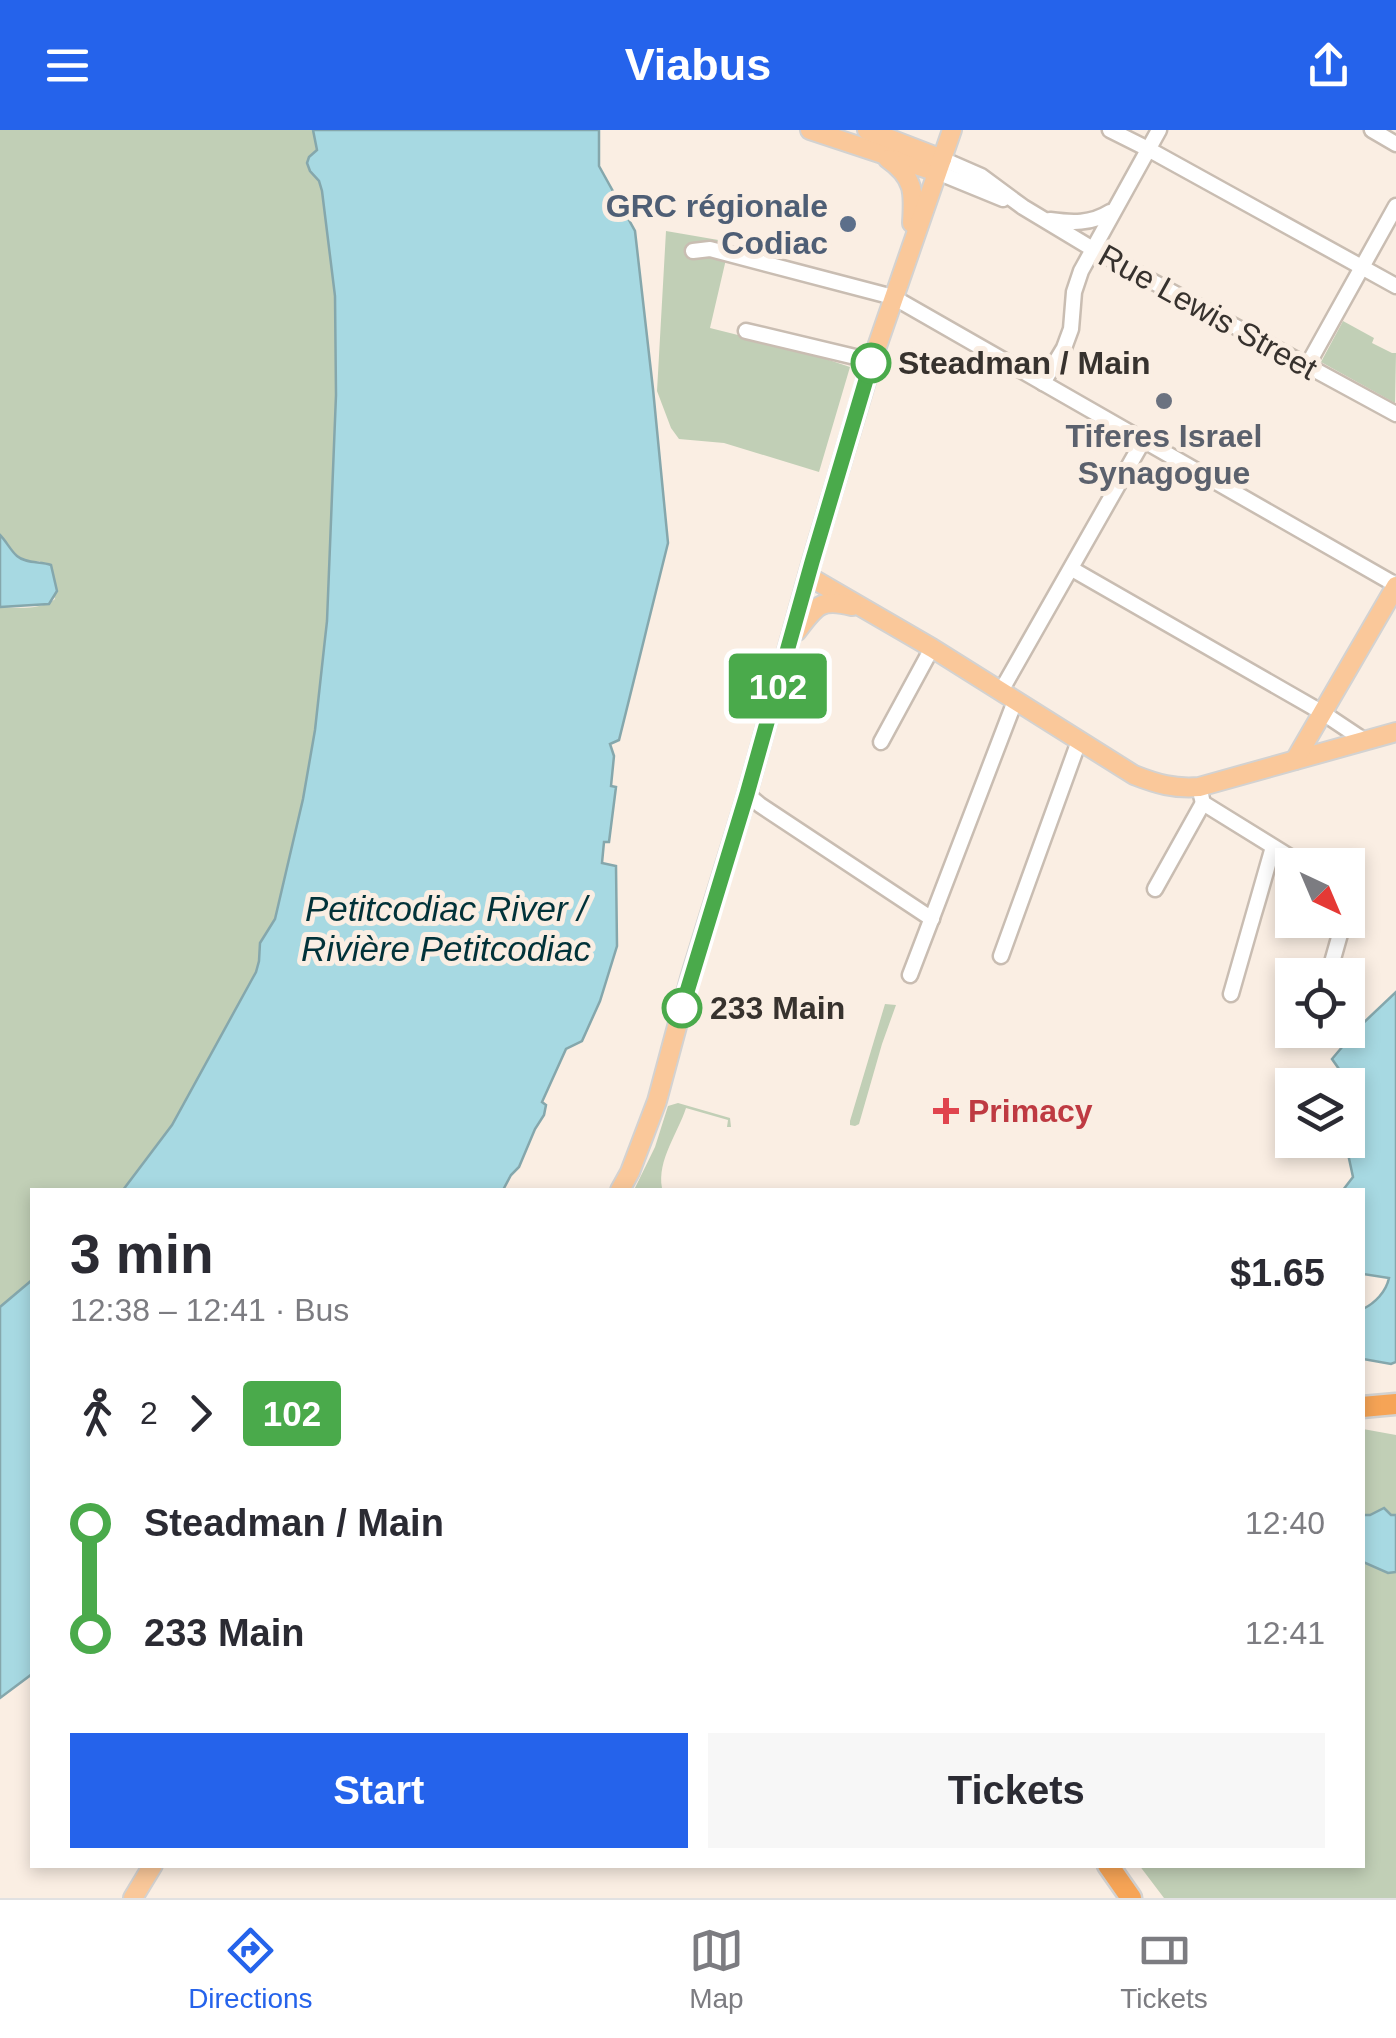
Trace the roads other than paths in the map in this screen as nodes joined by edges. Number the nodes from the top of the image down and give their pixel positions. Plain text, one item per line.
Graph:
1 (810, 130) edge
2 (867, 130) edge
3 (952, 130) edge
4 (1110, 130) edge
5 (1158, 130) edge
6 (1372, 130) edge
7 (1396, 144) edge
8 (1148, 149) junction
9 (876, 150) junction
10 (939, 165) junction
11 (1396, 206) edge
12 (1114, 210) junction
13 (1044, 220) junction
14 (1092, 248) junction
15 (910, 250) junction
16 (693, 251) dead end
17 (1363, 267) junction
18 (1396, 286) edge
19 (893, 297) junction
20 (746, 330) dead end
21 (872, 361) junction
22 (1307, 366) junction
23 (1043, 384) junction
24 (1396, 414) edge
25 (1143, 441) junction
26 (1072, 569) junction
27 (808, 576) junction
28 (1396, 585) edge
29 (868, 609) junction
30 (792, 637) junction
31 (932, 648) junction
32 (1008, 696) junction
33 (1322, 712) junction
34 (1396, 732) edge
35 (1366, 740) junction
36 (1079, 741) junction
37 (880, 742) dead end
38 (1295, 760) junction
39 (747, 794) junction
40 (1201, 795) junction
41 (1273, 848) joint
42 (1155, 890) dead end
43 (932, 918) junction
44 (1001, 956) dead end
45 (910, 975) dead end
46 (1231, 994) dead end
47 (621, 1188) edge
48 (1394, 1405) edge
49 (1365, 1406) edge
50 (151, 1868) edge
51 (1110, 1868) edge
52 (132, 1898) edge
53 (1130, 1898) edge

1 - 9 main road
2 - 10 main road
3 - 10 main road
4 - 8 street
5 - 8 street
6 - 7 street
8 - 12 street
8 - 17 street
9 - 10 main road
9 - 15 main road
10 - 13 street, Rue Lewis Street
10 - 15 main road
11 - 17 street
12 - 13 street
12 - 14 street
13 - 14 street, Rue Lewis Street
14 - 22 street, Rue Lewis Street
14 - 23 street
15 - 19 main road
16 - 19 street
17 - 18 street
17 - 22 street
19 - 21 main road
19 - 23 street
20 - 21 street
21 - 27 main road
22 - 24 street, Rue Lewis Street
23 - 25 street
25 - 26 street
25 - 28 street
26 - 32 street
26 - 33 street
27 - 29 main road
27 - 30 main road
28 - 33 main road
29 - 30 main road
29 - 31 main road
30 - 39 main road
31 - 32 main road
31 - 37 street
32 - 36 main road
32 - 43 street
33 - 35 street
33 - 38 main road
34 - 35 main road
35 - 38 main road
36 - 40 main road
36 - 44 street
38 - 40 main road
39 - 43 street
39 - 47 main road
40 - 41 street
40 - 42 street
41 - 46 street
43 - 45 street
48 - 49 highway
50 - 52 main road
51 - 53 highway

